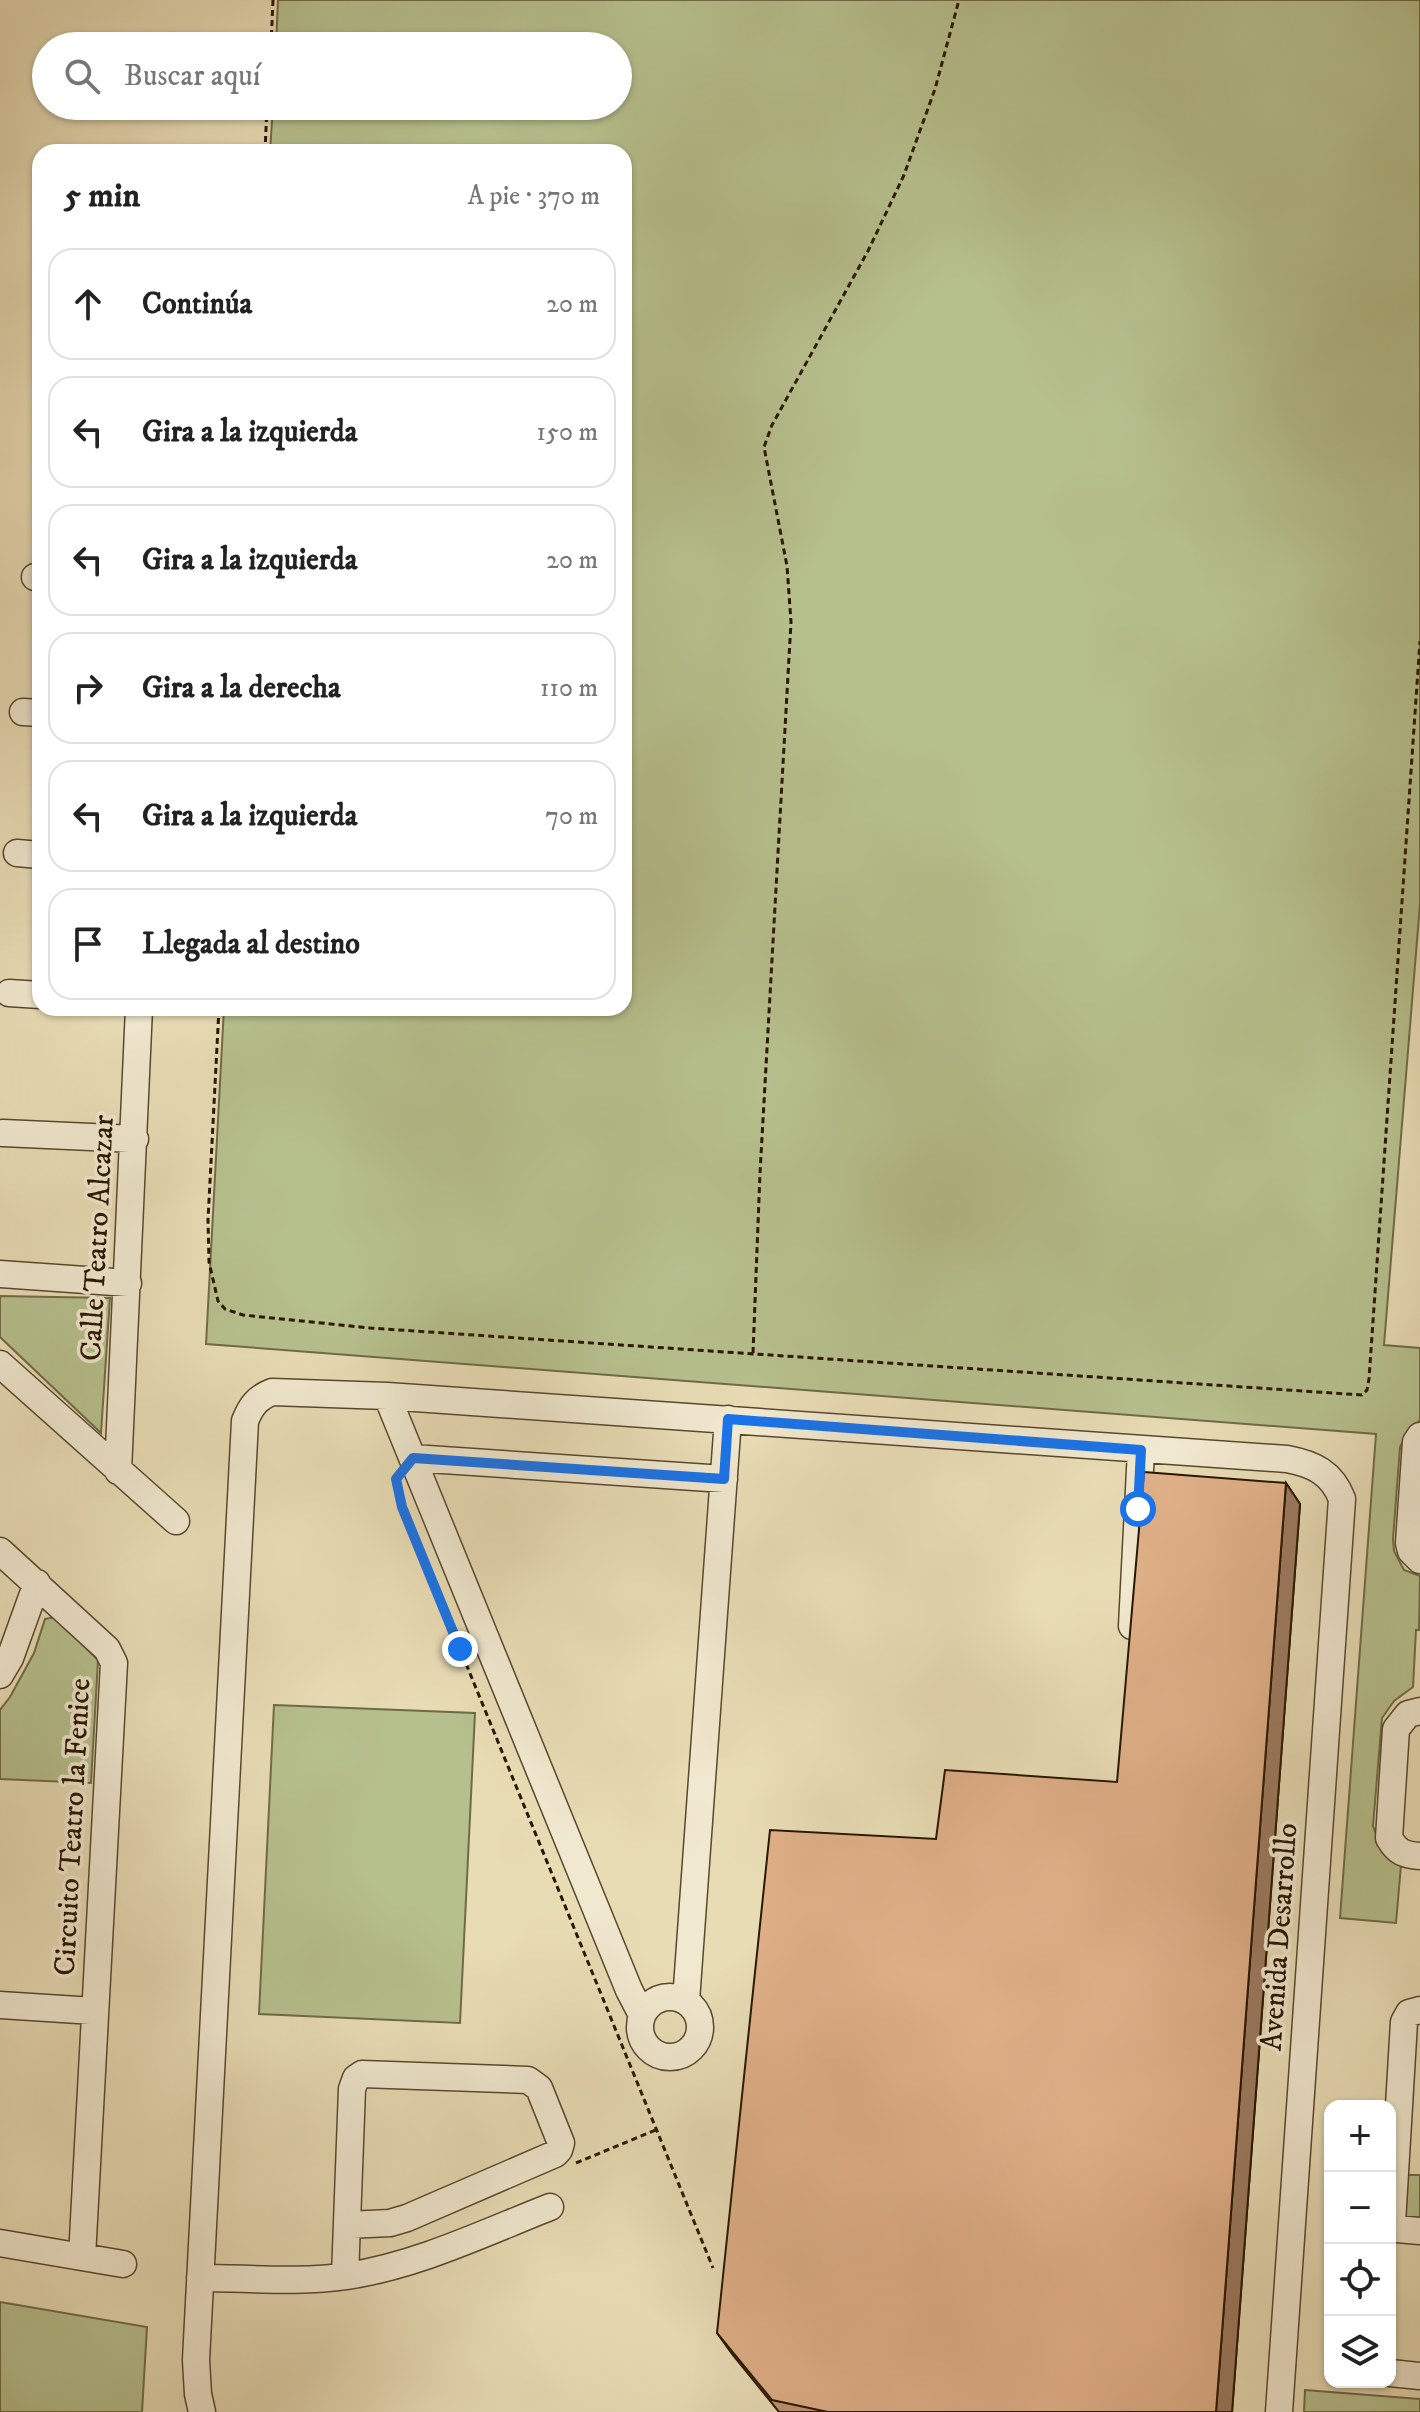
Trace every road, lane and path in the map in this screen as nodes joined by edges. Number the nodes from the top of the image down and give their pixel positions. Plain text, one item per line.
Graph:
1 (273, 0) edge
2 (959, 0) edge
3 (272, 32) edge
4 (266, 120) edge
5 (265, 144) edge
6 (1420, 641) edge
7 (9, 993) dead end
8 (32, 994) edge
9 (139, 1016) edge
10 (219, 1016) edge
11 (3, 1133) dead end
12 (135, 1139) junction
13 (0, 1274) edge
14 (128, 1283) junction
15 (753, 1353) junction
16 (0, 1364) edge
17 (387, 1396) junction
18 (728, 1419) junction
19 (1420, 1436) edge
20 (1141, 1450) junction
21 (413, 1458) junction
22 (118, 1471) junction
23 (724, 1479) junction
24 (176, 1521) dead end
25 (0, 1551) edge
26 (1420, 1560) edge
27 (37, 1583) junction
28 (1130, 1653) edge
29 (0, 1675) edge
30 (1420, 1711) edge
31 (1420, 1856) edge
32 (686, 2001) junction
33 (0, 2005) edge
34 (1420, 2010) edge
35 (94, 2011) junction
36 (642, 2015) junction
37 (1408, 2158) edge
38 (550, 2207) dead end
39 (347, 2225) junction
40 (1420, 2231) edge
41 (0, 2243) edge
42 (82, 2257) junction
43 (123, 2264) dead end
44 (713, 2268) dead end
45 (345, 2276) junction
46 (200, 2278) junction
47 (1396, 2374) edge
48 (1420, 2376) edge
49 (202, 2412) edge
50 (1279, 2412) edge

1 - 3 path
2 - 15 path
4 - 5 path
6 - 15 path
7 - 8 street
9 - 12 street, Calle Teatro Alcazar
10 - 15 path
11 - 12 street
12 - 14 street, Calle Teatro Alcazar
13 - 14 street
14 - 22 street, Calle Teatro Alcazar
16 - 22 street
17 - 18 street
17 - 21 street
17 - 46 street
18 - 20 street
18 - 23 street
19 - 26 street
20 - 28 street
20 - 50 street, Avenida Desarrollo
21 - 23 street
21 - 36 street
21 - 44 path
22 - 24 street
23 - 32 street
25 - 27 street, Circuito Teatro la Fenice
27 - 29 street
27 - 35 street, Circuito Teatro la Fenice
30 - 31 street
32 - 36 street
32 - 36 street
33 - 35 street, Circuito Teatro la Fenice
34 - 37 street
35 - 42 street, Circuito Teatro la Fenice
37 - 40 street
38 - 45 street
39 - 39 street
39 - 45 street
41 - 42 street
42 - 43 street
45 - 46 street
46 - 49 street
47 - 48 street

